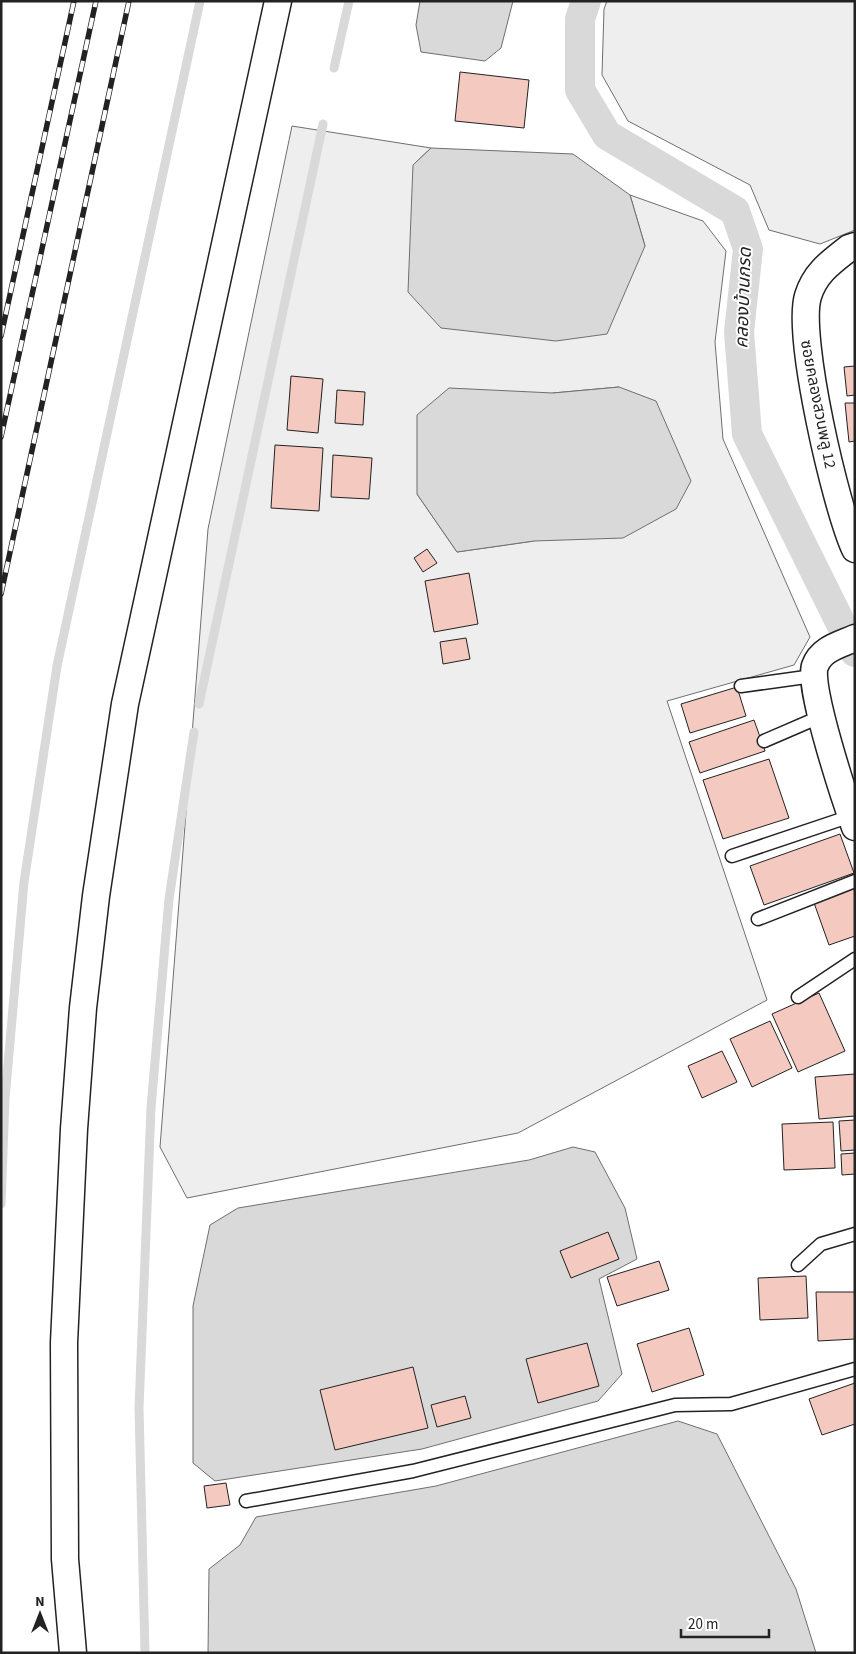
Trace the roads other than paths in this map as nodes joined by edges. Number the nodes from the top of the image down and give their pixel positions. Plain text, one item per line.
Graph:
1 (278, 1) edge
2 (855, 246) edge
3 (855, 549) edge
4 (844, 643) edge
5 (813, 676) junction
6 (741, 686) dead end
7 (822, 716) junction
8 (764, 742) dead end
9 (853, 821) edge
10 (732, 856) dead end
11 (855, 881) edge
12 (758, 919) dead end
13 (855, 959) edge
14 (798, 997) dead end
15 (855, 1234) edge
16 (798, 1265) dead end
17 (855, 1369) edge
18 (246, 1501) dead end
19 (73, 1653) edge

1 - 19 street
2 - 3 street, ซอยคลองสวนพลู 12
4 - 5 street
5 - 6 lane
5 - 7 street
7 - 8 lane
7 - 9 street
9 - 10 lane
11 - 12 lane
13 - 14 lane
15 - 16 lane
17 - 18 lane

